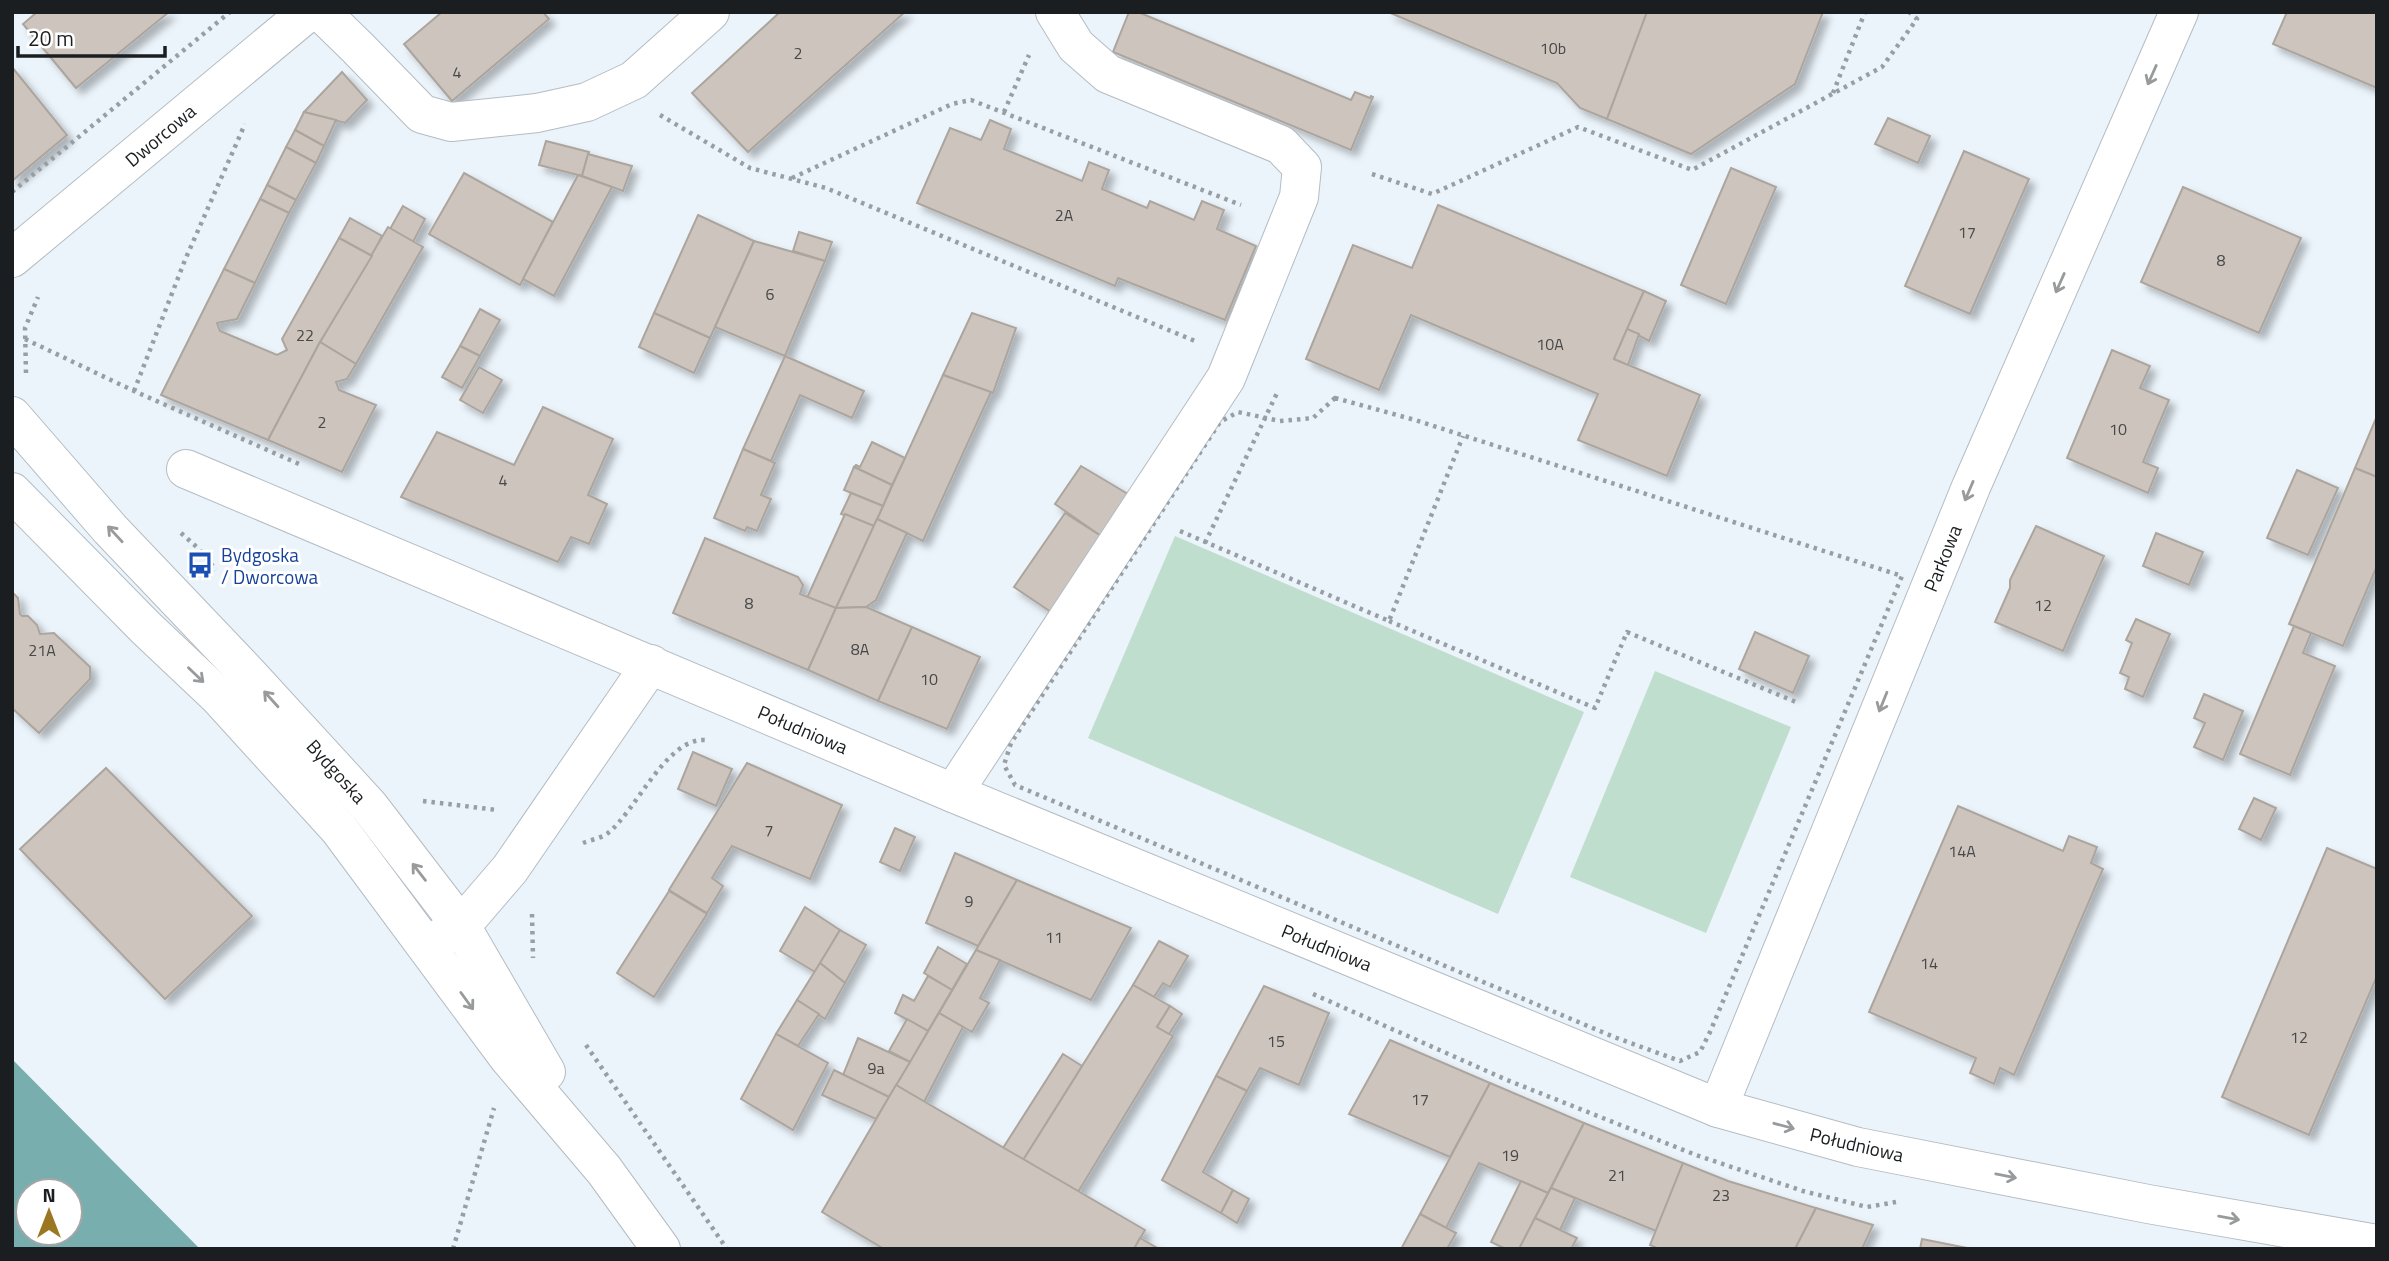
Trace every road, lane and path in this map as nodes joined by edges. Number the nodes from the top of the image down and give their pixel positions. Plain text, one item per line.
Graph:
1 (230, 12) edge
2 (308, 12) edge
3 (321, 12) edge
4 (710, 12) edge
5 (1055, 12) edge
6 (1865, 12) edge
7 (1909, 12) edge
8 (2179, 12) edge
9 (1031, 51) dead end
10 (1833, 93) junction
11 (655, 111) dead end
12 (1004, 112) junction
13 (245, 124) dead end
14 (1373, 174) dead end
15 (791, 178) junction
16 (12, 192) edge
17 (1241, 205) dead end
18 (12, 258) edge
19 (1233, 363) junction
20 (134, 391) dead end
21 (1278, 391) dead end
22 (12, 416) edge
23 (1266, 418) junction
24 (1463, 436) junction
25 (186, 469) dead end
26 (12, 492) edge
27 (1180, 531) dead end
28 (1205, 543) junction
29 (1389, 621) junction
30 (651, 664) junction
31 (1796, 702) dead end
32 (953, 793) junction
33 (461, 926) junction
34 (427, 946) junction
35 (495, 1104) dead end
36 (1718, 1108) junction
37 (604, 1170) junction
38 (2377, 1244) edge
39 (453, 1249) edge
40 (661, 1249) edge

1 - 16 path
2 - 18 street, Dworcowa
3 - 4 street
5 - 19 street
6 - 10 path
7 - 10 path
8 -> 36 street, Parkowa
9 - 12 path
10 - 14 path
11 - 15 path
12 - 15 path
12 - 17 path
13 - 20 path
15 - 19 path
19 - 32 street
21 - 23 path
33 -> 22 street, Bydgoska
23 - 24 path
23 - 24 path
23 - 28 path
24 - 29 path
25 - 30 street, Południowa
26 -> 34 street, Bydgoska
27 - 28 path
28 - 29 path
29 - 31 path
30 - 32 street, Południowa
30 - 33 street
32 - 36 street, Południowa
33 - 34 street
33 - 37 street, Bydgoska
34 -> 37 street, Bydgoska
35 - 39 path
36 -> 38 street, Południowa
37 - 40 street, Bydgoska

